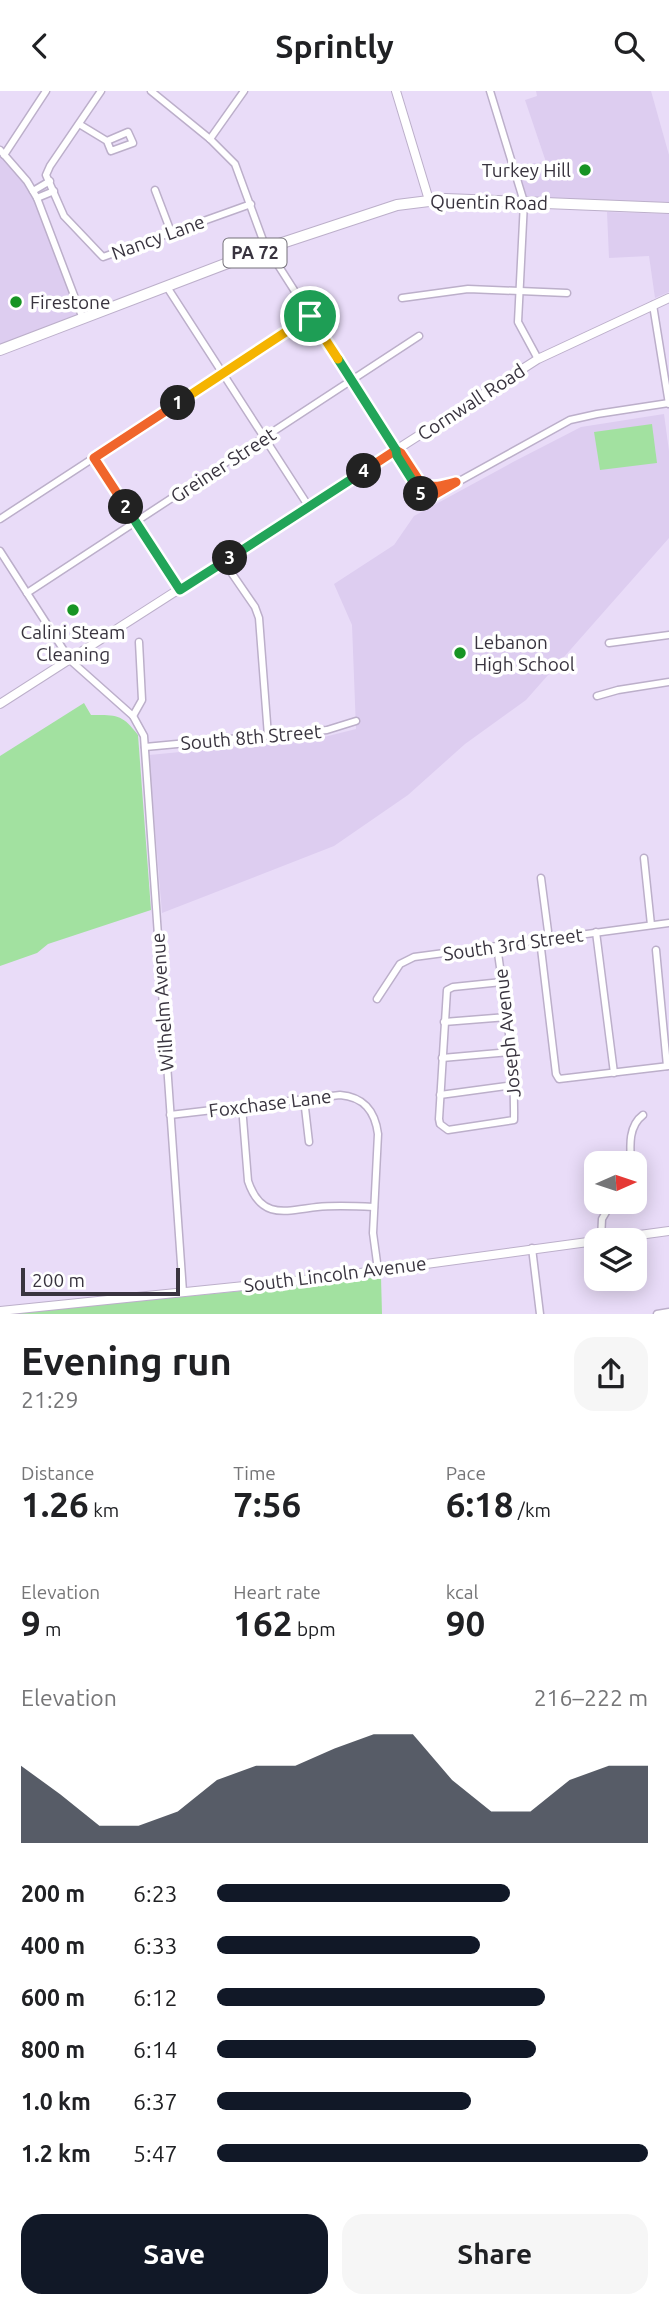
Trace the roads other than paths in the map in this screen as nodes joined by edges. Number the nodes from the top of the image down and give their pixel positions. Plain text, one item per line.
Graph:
1 (46, 91) edge
2 (100, 91) edge
3 (150, 91) edge
4 (244, 91) edge
5 (396, 91) edge
6 (490, 91) edge
7 (79, 124) junction
8 (210, 139) junction
9 (107, 141) dead end
10 (2, 153) edge
11 (50, 181) junction
12 (155, 190) dead end
13 (33, 191) junction
14 (54, 191) junction
15 (37, 198) junction
16 (429, 200) junction
17 (524, 202) junction
18 (251, 204) junction
19 (669, 208) edge
20 (171, 232) junction
21 (267, 249) junction
22 (167, 287) junction
23 (519, 291) junction
24 (567, 293) dead end
25 (402, 298) dead end
26 (669, 298) edge
27 (653, 305) junction
28 (310, 316) junction
29 (83, 319) junction
30 (419, 336) dead end
31 (0, 350) edge
32 (538, 359) junction
33 (223, 373) junction
34 (352, 381) junction
35 (669, 404) edge
36 (264, 438) junction
37 (396, 450) junction
38 (94, 458) junction
39 (420, 482) junction
40 (456, 482) junction
41 (427, 499) junction
42 (309, 507) junction
43 (0, 519) edge
44 (136, 522) junction
45 (0, 551) edge
46 (224, 562) junction
47 (180, 590) junction
48 (27, 593) junction
49 (669, 635) edge
50 (139, 642) dead end
51 (609, 643) dead end
52 (70, 660) junction
53 (669, 682) edge
54 (597, 696) dead end
55 (0, 704) edge
56 (133, 716) junction
57 (356, 721) dead end
58 (268, 736) junction
59 (145, 747) junction
60 (644, 857) dead end
61 (541, 879) dead end
62 (669, 923) edge
63 (651, 925) junction
64 (596, 932) junction
65 (550, 939) junction
66 (540, 940) junction
67 (497, 946) junction
68 (656, 950) dead end
69 (502, 982) junction
70 (377, 999) dead end
71 (507, 1017) junction
72 (444, 1022) junction
73 (511, 1052) junction
74 (442, 1058) junction
75 (668, 1066) edge
76 (614, 1073) junction
77 (514, 1085) junction
78 (440, 1095) junction
79 (304, 1099) junction
80 (242, 1106) junction
81 (170, 1115) junction
82 (643, 1115) dead end
83 (309, 1142) dead end
84 (631, 1151) edge
85 (374, 1207) junction
86 (669, 1231) edge
87 (647, 1234) edge
88 (584, 1241) edge
89 (532, 1248) junction
90 (378, 1270) junction
91 (183, 1292) junction
92 (0, 1311) edge
93 (669, 1312) edge
94 (540, 1314) edge
95 (659, 1314) edge

1 - 10 street
2 - 7 street
3 - 8 street
4 - 8 street
5 - 16 main road
6 - 17 street
7 - 9 street
7 - 11 street
8 - 18 street
10 - 13 street
11 - 13 street
11 - 14 street
12 - 20 street
13 - 15 street
14 - 15 street
14 - 20 street, Nancy Lane
15 - 29 street
16 - 17 highway, Quentin Road / PA 72
16 - 21 highway, Quentin Road / PA 72
17 - 19 highway, Quentin Road / PA 72
17 - 23 street
18 - 20 street, Nancy Lane
18 - 21 street
21 - 22 highway, Quentin Road / PA 72
21 - 28 street
22 - 29 highway, Quentin Road / PA 72
22 - 33 street
23 - 24 street
23 - 25 street
23 - 32 street
26 - 27 main road, Cornwall Road
27 - 32 main road, Cornwall Road
27 - 35 street
28 - 33 street
28 - 34 street
29 - 31 highway, Quentin Road / PA 72
30 - 34 street, Greiner Street
32 - 37 main road, Cornwall Road
33 - 36 street
33 - 38 street
34 - 36 street, Greiner Street
34 - 37 street
35 - 40 street
36 - 42 street
36 - 44 street, Greiner Street
37 - 39 street
37 - 41 street
37 - 42 main road, Cornwall Road
38 - 43 street
38 - 44 street
39 - 40 street
39 - 41 street
40 - 41 street
42 - 46 main road, Cornwall Road
44 - 47 street
44 - 48 street, Greiner Street
45 - 48 street, Wilhelm Avenue
46 - 47 main road, Cornwall Road
46 - 58 street
47 - 52 main road, Cornwall Road
48 - 52 street, Wilhelm Avenue
49 - 51 street
50 - 56 street
52 - 55 main road, Cornwall Road
52 - 56 street, Wilhelm Avenue
53 - 54 street
56 - 59 street, Wilhelm Avenue
57 - 58 street, South 8th Street
58 - 59 street, South 8th Street
59 - 81 street, Wilhelm Avenue
60 - 63 street
61 - 65 street
62 - 63 street, South 3rd Street
63 - 64 street, South 3rd Street
64 - 65 street, South 3rd Street
64 - 76 street
65 - 66 street, South 3rd Street
66 - 67 street, South 3rd Street
66 - 76 street
67 - 69 street, Joseph Avenue
67 - 70 street, South 3rd Street
68 - 75 street
69 - 71 street, Joseph Avenue
69 - 72 street
71 - 72 street
71 - 73 street, Joseph Avenue
72 - 74 street
73 - 74 street
73 - 77 street, Joseph Avenue
74 - 78 street
75 - 76 street
77 - 78 street
77 - 78 street, Joseph Avenue
79 - 80 street, Foxchase Lane
79 - 83 street
79 - 85 street, Foxchase Lane
80 - 81 street, Foxchase Lane
80 - 85 street
81 - 91 street, Wilhelm Avenue
82 - 84 street
85 - 90 street, Foxchase Lane
86 - 87 main road, South Lincoln Avenue
88 - 89 main road, South Lincoln Avenue
89 - 90 main road, South Lincoln Avenue
89 - 94 street
90 - 91 main road, South Lincoln Avenue
91 - 92 main road, South Lincoln Avenue
93 - 95 street

